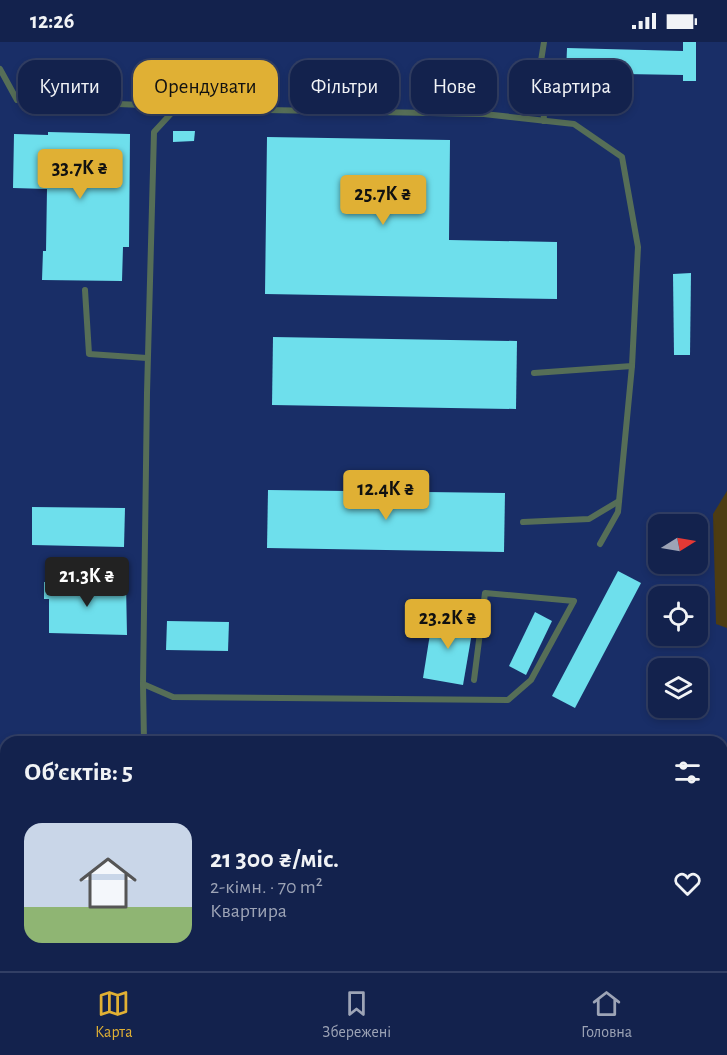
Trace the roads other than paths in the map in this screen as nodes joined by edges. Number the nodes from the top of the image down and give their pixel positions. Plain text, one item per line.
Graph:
1 (544, 42) edge
2 (0, 69) edge
3 (133, 104) edge
4 (278, 109) edge
5 (171, 114) edge
6 (544, 121) junction
7 (85, 290) dead end
8 (147, 358) junction
9 (632, 366) junction
10 (534, 373) dead end
11 (619, 501) junction
12 (523, 522) dead end
13 (600, 544) dead end
14 (474, 680) dead end
15 (143, 684) junction
16 (144, 736) edge

1 - 6 lane
2 - 3 lane
4 - 6 lane
5 - 8 lane
6 - 9 lane
7 - 8 lane
8 - 15 lane
9 - 10 lane
9 - 11 lane
11 - 12 lane
11 - 13 lane
14 - 15 lane
15 - 16 lane

